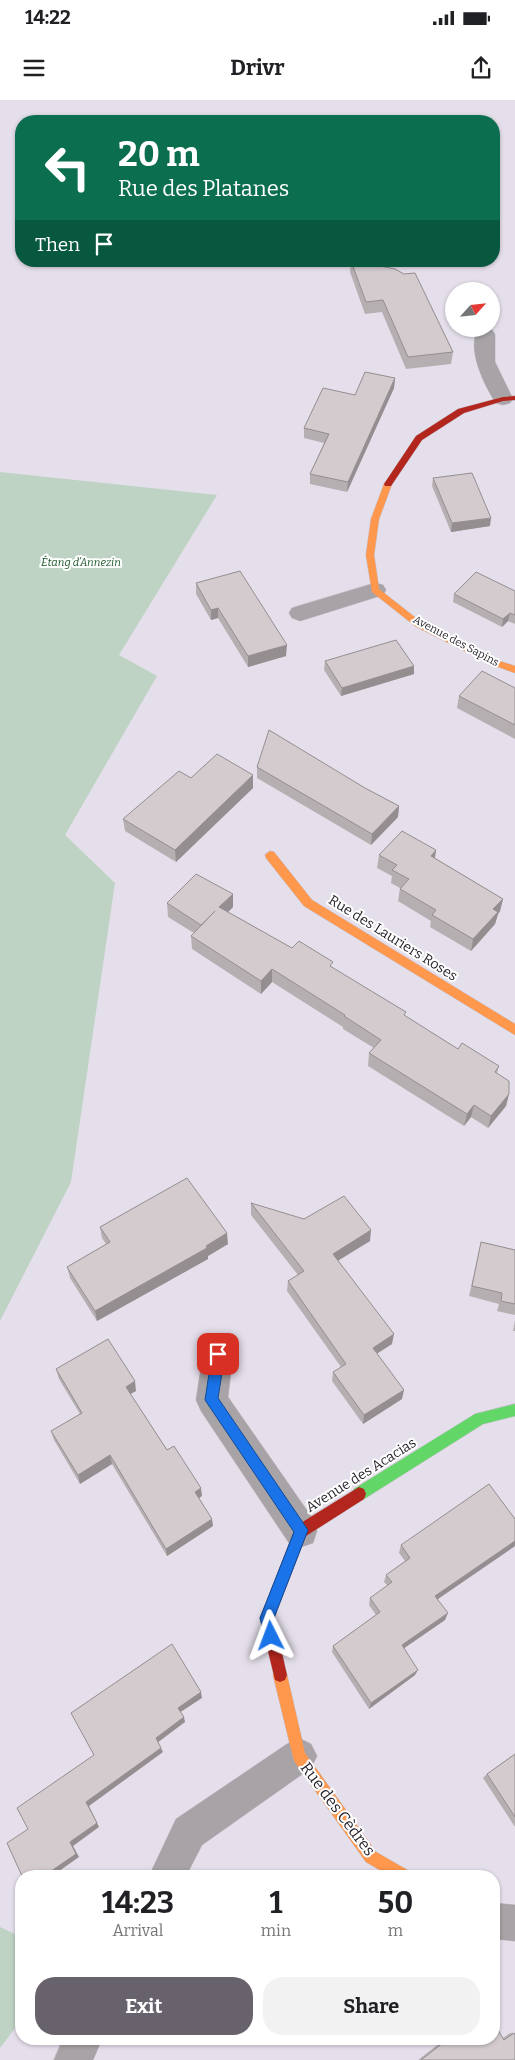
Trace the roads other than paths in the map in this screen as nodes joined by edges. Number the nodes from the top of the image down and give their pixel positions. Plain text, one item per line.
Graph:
1 (485, 338) edge
2 (509, 398) edge
3 (375, 590) junction
4 (300, 613) dead end
5 (515, 670) edge
6 (270, 855) dead end
7 (515, 1030) edge
8 (218, 1354) dead end
9 (515, 1410) edge
10 (301, 1530) junction
11 (299, 1756) junction
12 (170, 1870) edge
13 (394, 1870) edge
14 (500, 1922) edge
15 (515, 1923) edge
16 (81, 2045) edge
17 (72, 2060) edge

1 - 2 street
2 - 3 street
3 - 4 street
3 - 5 street, Avenue des Sapins
6 - 7 street, Rue des Lauriers Roses
8 - 10 street
9 - 10 street, Avenue des Acacias
10 - 11 street, Avenue des Acacias
11 - 12 street
11 - 13 street, Rue des Cèdres
14 - 15 street
16 - 17 street

